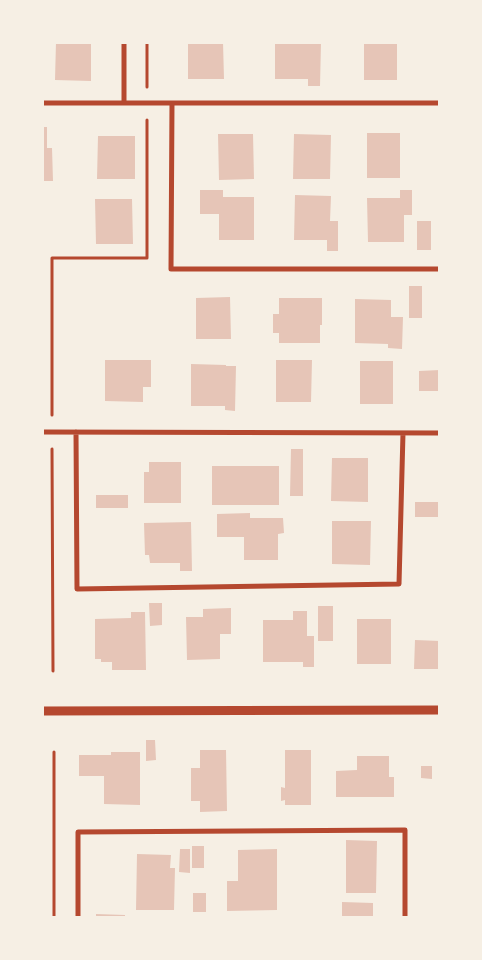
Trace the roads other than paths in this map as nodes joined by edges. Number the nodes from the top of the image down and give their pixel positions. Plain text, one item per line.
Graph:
1 (124, 42) edge
2 (42, 103) edge
3 (124, 103) junction
4 (172, 103) junction
5 (440, 104) edge
6 (440, 269) edge
7 (42, 432) edge
8 (76, 432) junction
9 (403, 433) junction
10 (440, 433) edge
11 (440, 710) edge
12 (42, 711) edge
13 (78, 918) edge
14 (405, 918) edge

1 - 3 street
2 - 3 street
3 - 4 street
4 - 5 street
4 - 6 street
7 - 8 street
8 - 9 street
8 - 9 street
9 - 10 street
11 - 12 street
13 - 14 street

